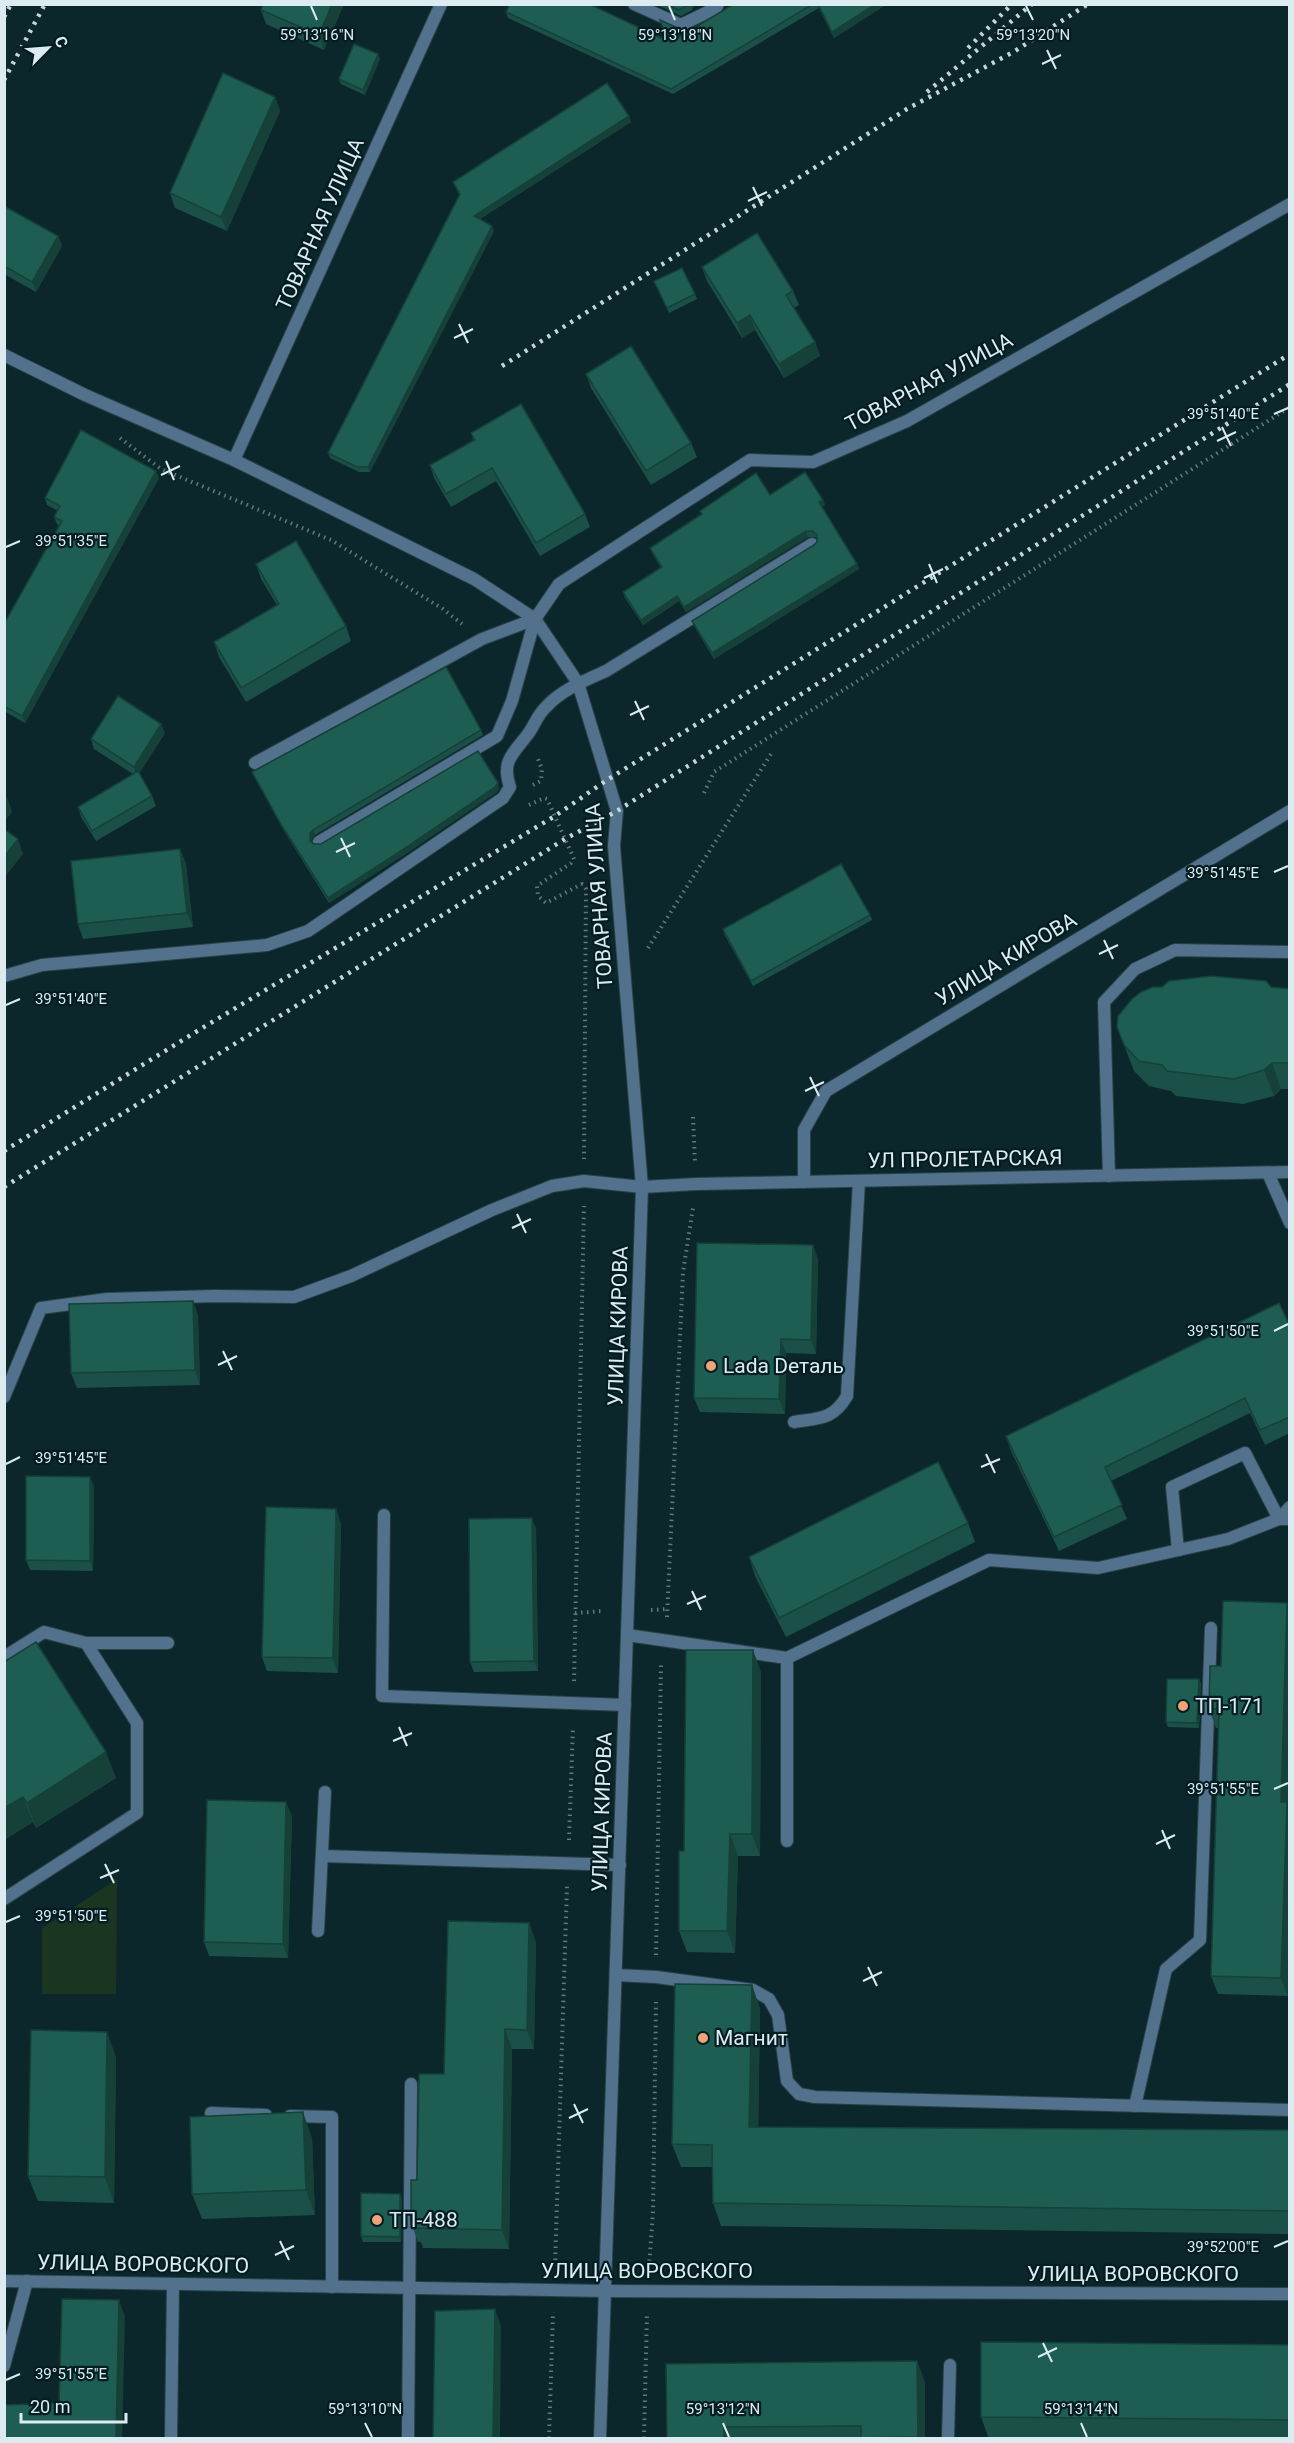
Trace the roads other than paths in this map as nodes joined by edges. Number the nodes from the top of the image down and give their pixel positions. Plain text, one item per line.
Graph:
1 (441, 4) edge
2 (634, 4) edge
3 (719, 6) edge
4 (1290, 204) edge
5 (4, 355) edge
6 (234, 460) junction
7 (812, 544) edge
8 (534, 619) junction
9 (579, 683) junction
10 (255, 763) dead end
11 (1290, 811) edge
12 (319, 842) edge
13 (1290, 952) edge
14 (4, 976) edge
15 (1290, 1172) edge
16 (1268, 1173) junction
17 (1109, 1176) junction
18 (859, 1181) junction
19 (804, 1182) junction
20 (642, 1187) junction
21 (1290, 1223) edge
22 (4, 1397) edge
23 (794, 1422) dead end
24 (1290, 1507) edge
25 (384, 1515) dead end
26 (1284, 1519) edge
27 (1178, 1550) junction
28 (1211, 1628) dead end
29 (627, 1635) junction
30 (86, 1643) junction
31 (168, 1643) dead end
32 (4, 1657) edge
33 (787, 1658) junction
34 (625, 1705) junction
35 (325, 1792) dead end
36 (787, 1841) dead end
37 (322, 1856) junction
38 (620, 1865) junction
39 (4, 1899) edge
40 (318, 1931) dead end
41 (616, 1975) junction
42 (411, 2084) dead end
43 (1135, 2106) junction
44 (1290, 2110) edge
45 (211, 2113) dead end
46 (4, 2281) edge
47 (27, 2281) junction
48 (173, 2284) junction
49 (332, 2287) junction
50 (409, 2288) junction
51 (606, 2291) junction
52 (1290, 2294) edge
53 (950, 2365) dead end
54 (4, 2366) edge
55 (171, 2439) edge
56 (408, 2439) edge
57 (600, 2439) edge
58 (948, 2439) edge

1 - 6 street, ТОВАРНАЯ УЛИЦА
2 - 3 street
4 - 8 street, ТОВАРНАЯ УЛИЦА
5 - 6 street, ТОВАРНАЯ УЛИЦА
6 - 8 street, ТОВАРНАЯ УЛИЦА
7 - 9 street
8 - 9 street, ТОВАРНАЯ УЛИЦА
8 - 10 street
8 - 12 street
9 - 14 street
9 - 20 street, ТОВАРНАЯ УЛИЦА
11 - 19 street, УЛИЦА КИРОВА
13 - 17 street
15 - 16 street, УЛ ПРОЛЕТАРСКАЯ
16 - 17 street, УЛ ПРОЛЕТАРСКАЯ
16 - 21 street
17 - 18 street, УЛ ПРОЛЕТАРСКАЯ
18 - 19 street, УЛ ПРОЛЕТАРСКАЯ
18 - 23 street
19 - 20 street, УЛ ПРОЛЕТАРСКАЯ
20 - 22 street, УЛ ПРОЛЕТАРСКАЯ
20 - 29 street, УЛИЦА КИРОВА
24 - 26 street
25 - 34 street
26 - 27 street
26 - 27 street
27 - 33 street
28 - 43 street
29 - 33 street
29 - 34 street, УЛИЦА КИРОВА
30 - 31 street
30 - 32 street
30 - 39 street
33 - 36 street
34 - 38 street, УЛИЦА КИРОВА
35 - 37 street
37 - 38 street
37 - 40 street
38 - 41 street, УЛИЦА КИРОВА
41 - 43 street
41 - 51 street, УЛИЦА КИРОВА
42 - 50 street
43 - 44 street
45 - 49 street
46 - 47 street, УЛИЦА ВОРОВСКОГО
47 - 48 street, УЛИЦА ВОРОВСКОГО
47 - 54 street
48 - 49 street, УЛИЦА ВОРОВСКОГО
48 - 55 street
49 - 50 street, УЛИЦА ВОРОВСКОГО
50 - 51 street, УЛИЦА ВОРОВСКОГО
50 - 56 street
51 - 52 street, УЛИЦА ВОРОВСКОГО
51 - 57 street, УЛИЦА КИРОВА
53 - 58 street

